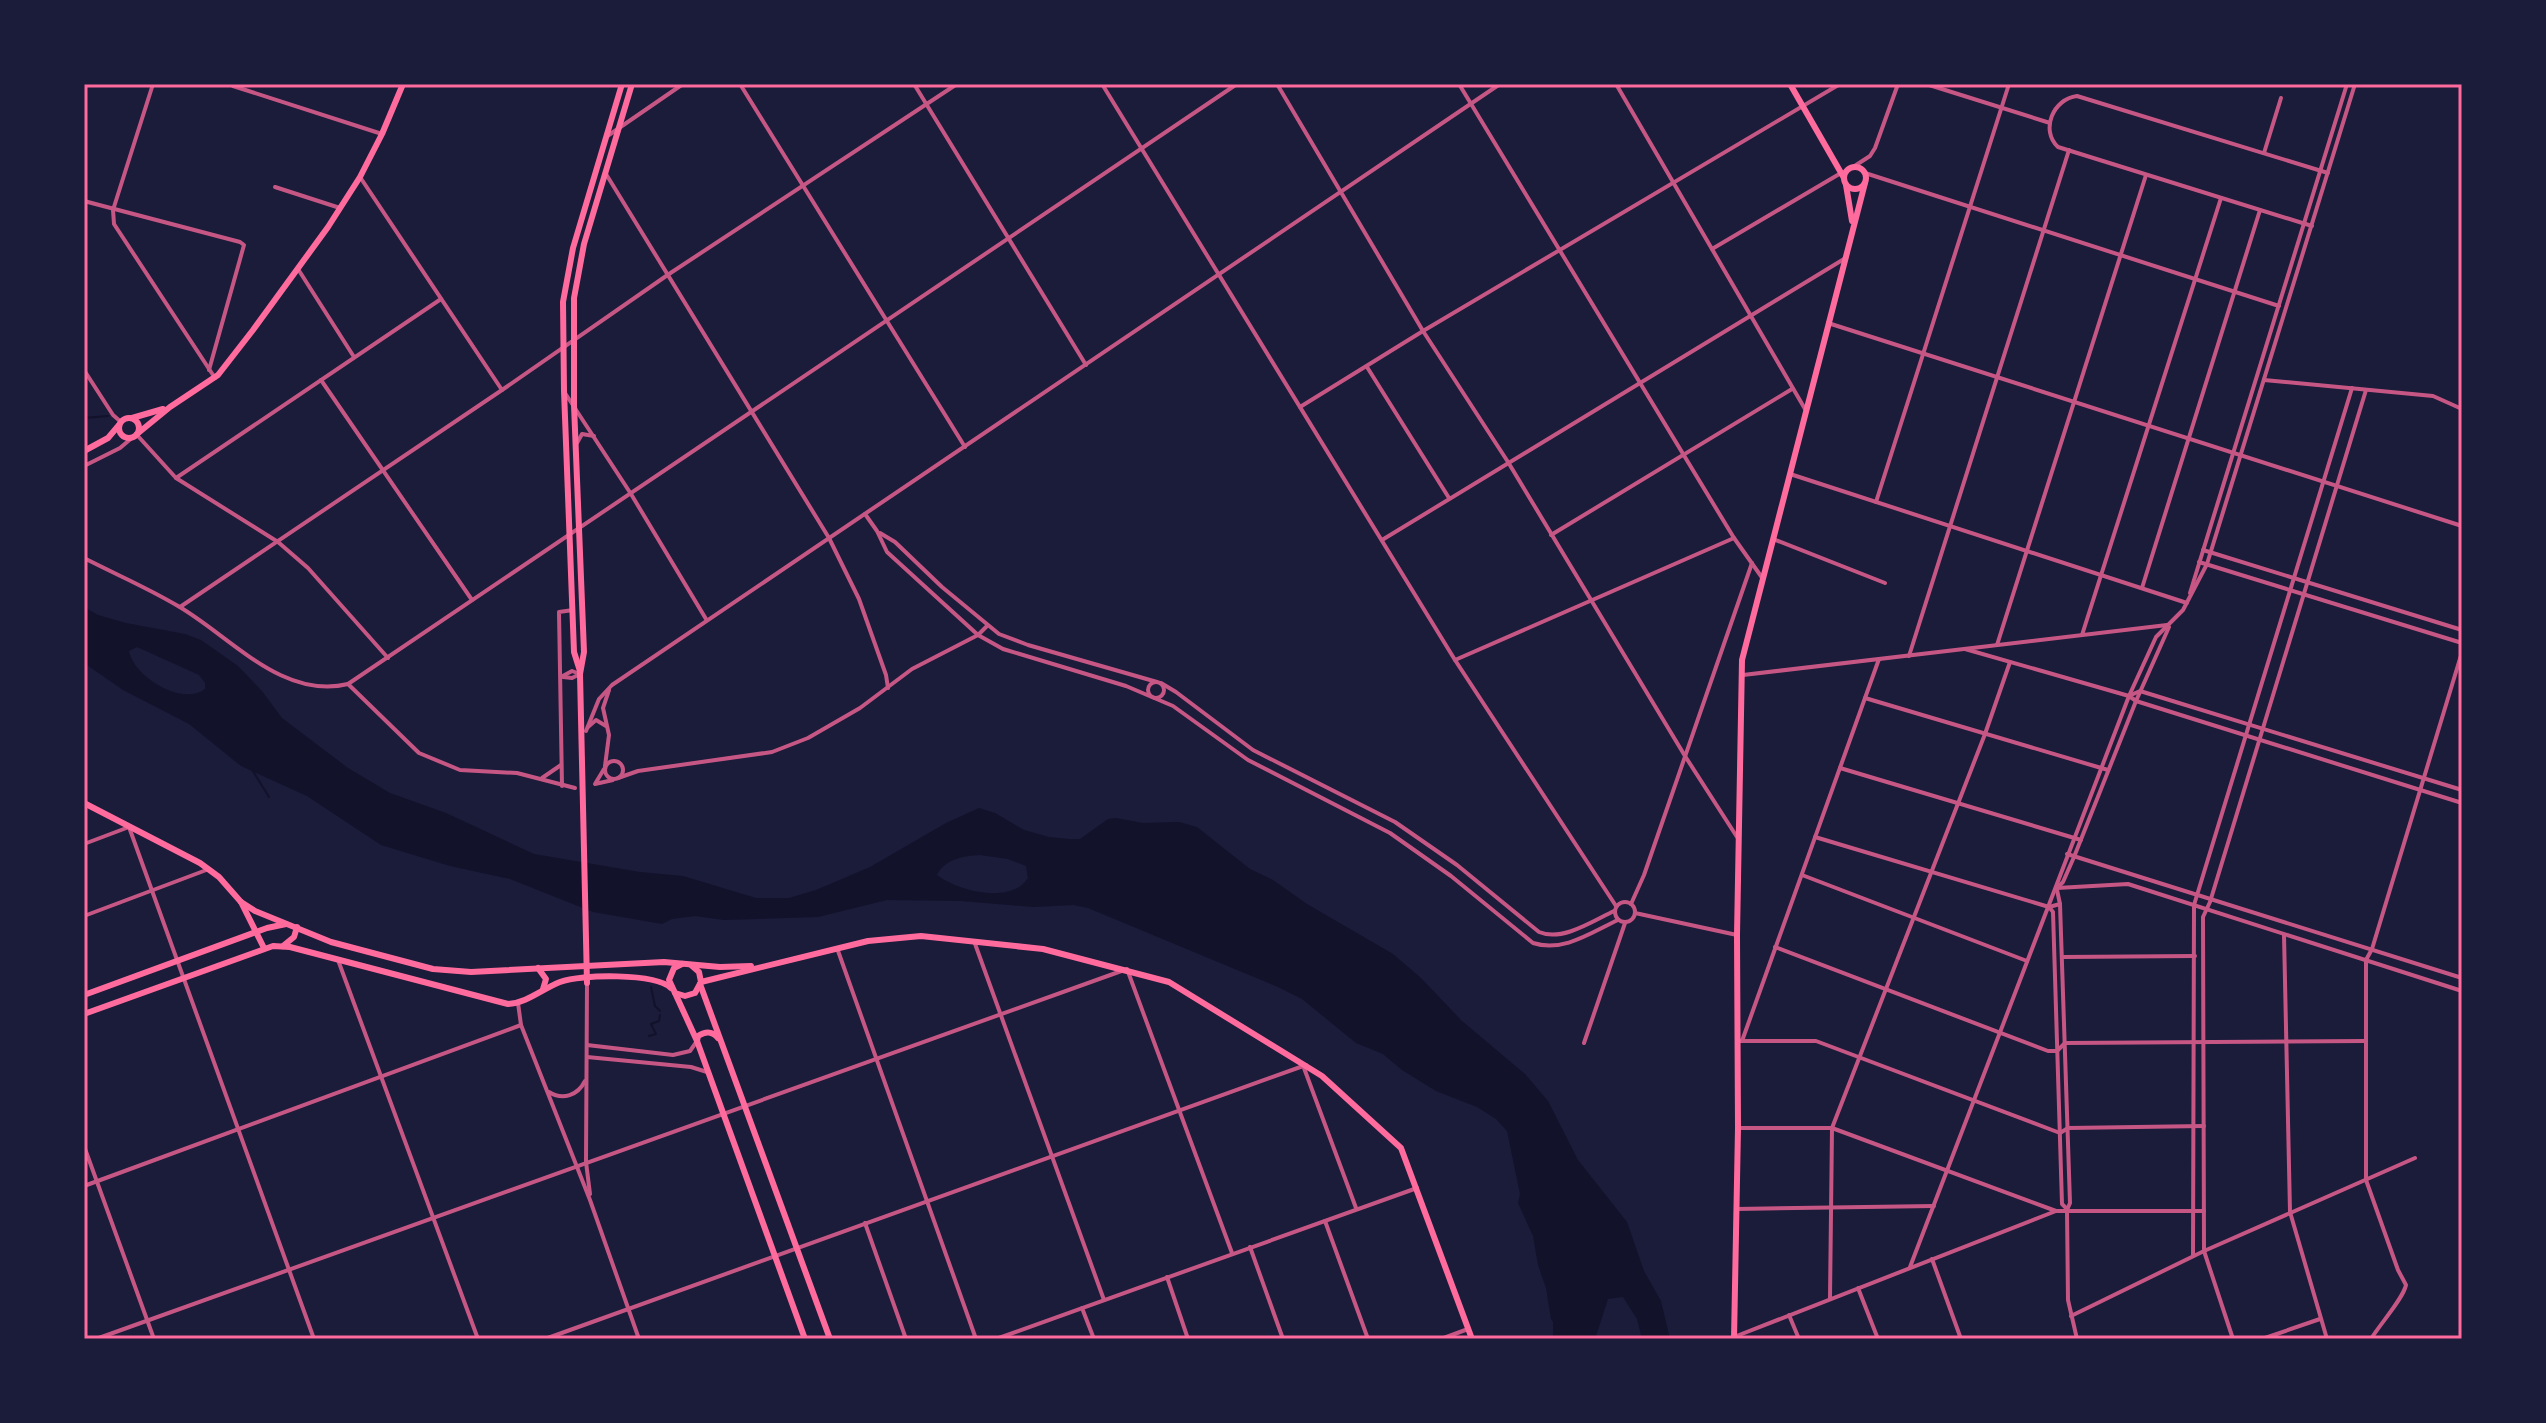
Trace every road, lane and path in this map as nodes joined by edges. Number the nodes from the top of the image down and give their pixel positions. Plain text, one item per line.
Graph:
1 (153, 84) edge
2 (403, 84) edge
3 (622, 84) edge
4 (632, 84) edge
5 (683, 84) edge
6 (740, 84) edge
7 (914, 84) edge
8 (957, 84) edge
9 (1102, 84) edge
10 (1237, 84) edge
11 (1277, 84) edge
12 (1459, 84) edge
13 (1500, 84) edge
14 (1616, 84) edge
15 (1790, 84) edge
16 (1840, 84) edge
17 (1898, 84) edge
18 (1926, 84) edge
19 (2009, 84) edge
20 (2347, 84) edge
21 (2355, 84) edge
22 (233, 85) edge
23 (2281, 98) dead end
24 (927, 104) junction
25 (1470, 104) junction
26 (1802, 106) junction
27 (2001, 108) junction
28 (2050, 123) junction
29 (619, 128) junction
30 (382, 134) junction
31 (606, 137) junction
32 (1143, 149) junction
33 (2069, 150) junction
34 (2264, 153) junction
35 (2320, 171) junction
36 (1865, 173) junction
37 (2328, 173) junction
38 (606, 174) junction
39 (2146, 174) junction
40 (1846, 175) junction
41 (360, 177) junction
42 (1672, 183) junction
43 (1865, 183) junction
44 (275, 187) dead end
45 (803, 187) junction
46 (1343, 192) junction
47 (2221, 198) junction
48 (84, 201) edge
49 (1969, 206) junction
50 (340, 208) junction
51 (113, 210) junction
52 (2260, 210) junction
53 (2304, 224) junction
54 (2312, 226) junction
55 (1853, 227) junction
56 (2044, 230) junction
57 (1009, 239) junction
58 (1711, 249) junction
59 (1559, 250) junction
60 (2121, 255) junction
61 (1844, 258) junction
62 (298, 269) junction
63 (669, 274) junction
64 (1220, 275) junction
65 (2196, 279) junction
66 (2236, 292) junction
67 (441, 299) junction
68 (2279, 306) junction
69 (1750, 316) junction
70 (887, 321) junction
71 (1828, 323) junction
72 (1423, 331) junction
73 (573, 339) junction
74 (563, 346) junction
75 (1922, 353) junction
76 (354, 357) junction
77 (84, 358) edge
78 (1086, 365) junction
79 (1367, 367) junction
80 (209, 370) junction
81 (84, 371) edge
82 (1997, 377) junction
83 (215, 378) junction
84 (2256, 379) junction
85 (321, 380) junction
86 (2264, 380) junction
87 (1641, 382) junction
88 (2352, 388) junction
89 (1792, 389) junction
90 (502, 390) junction
91 (2366, 390) junction
92 (564, 391) junction
93 (2073, 401) junction
94 (574, 405) junction
95 (170, 407) junction
96 (1300, 407) junction
97 (2462, 409) edge
98 (1806, 411) junction
99 (753, 413) junction
100 (130, 419) junction
101 (121, 423) junction
102 (2150, 426) junction
103 (133, 436) junction
104 (596, 437) junction
105 (108, 438) junction
106 (2191, 439) junction
107 (965, 447) junction
108 (576, 449) junction
109 (84, 451) edge
110 (2233, 453) junction
111 (1685, 454) junction
112 (2241, 455) junction
113 (1508, 462) junction
114 (84, 466) edge
115 (382, 470) junction
116 (1789, 474) junction
117 (176, 478) junction
118 (2323, 482) junction
119 (2337, 486) junction
120 (631, 494) junction
121 (1449, 498) junction
122 (1876, 502) junction
123 (865, 514) junction
124 (1950, 526) junction
125 (2462, 526) edge
126 (579, 529) junction
127 (877, 531) junction
128 (570, 535) junction
129 (1551, 535) junction
130 (829, 538) junction
131 (1734, 538) junction
132 (1773, 539) junction
133 (1382, 540) junction
134 (278, 542) junction
135 (2203, 550) junction
136 (2026, 551) junction
137 (2210, 553) junction
138 (84, 558) edge
139 (2199, 562) junction
140 (1752, 563) junction
141 (2207, 564) junction
142 (2102, 575) junction
143 (2294, 578) junction
144 (1763, 579) junction
145 (2307, 582) junction
146 (1885, 583) dead end
147 (2142, 588) junction
148 (2290, 590) junction
149 (2304, 594) junction
150 (1590, 599) junction
151 (472, 600) junction
152 (2187, 603) junction
153 (180, 607) junction
154 (573, 610) junction
155 (706, 619) junction
156 (2170, 625) junction
157 (987, 626) junction
158 (2462, 630) edge
159 (978, 635) junction
160 (2082, 635) junction
161 (2462, 643) edge
162 (1997, 645) junction
163 (1965, 649) junction
164 (2462, 652) edge
165 (1909, 656) junction
166 (388, 658) junction
167 (1879, 659) junction
168 (1455, 660) junction
169 (2010, 662) junction
170 (580, 674) junction
171 (1741, 675) junction
172 (561, 677) junction
173 (1159, 683) junction
174 (348, 684) junction
175 (612, 685) junction
176 (888, 688) junction
177 (2140, 691) junction
178 (1153, 696) junction
179 (2129, 696) junction
180 (1865, 698) junction
181 (2136, 701) junction
182 (2249, 724) junction
183 (607, 727) junction
184 (2262, 728) junction
185 (586, 731) junction
186 (1985, 734) junction
187 (2246, 735) junction
188 (2259, 739) junction
189 (581, 744) junction
190 (609, 748) junction
191 (1685, 756) junction
192 (562, 763) junction
193 (620, 763) junction
194 (605, 767) junction
195 (1840, 768) junction
196 (2101, 768) junction
197 (2108, 770) junction
198 (638, 771) junction
199 (537, 778) junction
200 (2423, 778) junction
201 (616, 779) junction
202 (595, 784) junction
203 (562, 786) junction
204 (588, 787) dead end
205 (575, 788) dead end
206 (2419, 790) junction
207 (2462, 790) edge
208 (84, 803) edge
209 (1958, 803) junction
210 (2462, 803) edge
211 (1374, 811) junction
212 (1368, 822) junction
213 (129, 827) junction
214 (1815, 837) junction
215 (2074, 837) junction
216 (1738, 839) junction
217 (2081, 840) junction
218 (84, 844) edge
219 (2067, 854) junction
220 (2074, 857) junction
221 (210, 869) junction
222 (1932, 873) junction
223 (1802, 875) junction
224 (2057, 888) junction
225 (153, 891) junction
226 (2197, 894) junction
227 (2210, 898) junction
228 (241, 902) junction
229 (1631, 904) junction
230 (2060, 904) junction
231 (2194, 905) junction
232 (2049, 907) junction
233 (1615, 908) junction
234 (2206, 909) junction
235 (1635, 913) junction
236 (84, 916) edge
237 (1914, 918) junction
238 (1618, 920) junction
239 (1625, 923) junction
240 (293, 926) junction
241 (258, 932) junction
242 (1737, 935) junction
243 (2284, 935) junction
244 (974, 940) junction
245 (282, 946) junction
246 (1775, 947) junction
247 (264, 948) junction
248 (837, 948) junction
249 (2372, 949) junction
250 (373, 954) junction
251 (2195, 956) junction
252 (2062, 957) junction
253 (338, 960) junction
254 (2366, 960) junction
255 (177, 961) junction
256 (2027, 961) junction
257 (778, 962) junction
258 (688, 964) junction
259 (537, 967) junction
260 (370, 969) junction
261 (1127, 969) junction
262 (182, 978) junction
263 (2462, 978) edge
264 (587, 983) joint
265 (701, 983) junction
266 (1886, 989) junction
267 (673, 990) junction
268 (2462, 991) edge
269 (541, 992) junction
270 (84, 995) edge
271 (518, 1003) junction
272 (84, 1014) edge
273 (1001, 1014) junction
274 (521, 1025) junction
275 (1999, 1032) junction
276 (697, 1041) junction
277 (721, 1041) junction
278 (1739, 1041) junction
279 (2287, 1041) junction
280 (2365, 1041) junction
281 (2195, 1042) junction
282 (2204, 1042) junction
283 (1584, 1043) dead end
284 (2065, 1043) junction
285 (587, 1045) junction
286 (2055, 1051) junction
287 (587, 1057) junction
288 (1860, 1057) junction
289 (876, 1058) junction
290 (1305, 1067) junction
291 (709, 1073) junction
292 (587, 1075) junction
293 (380, 1076) junction
294 (547, 1090) junction
295 (1974, 1100) junction
296 (744, 1106) junction
297 (1178, 1112) junction
298 (723, 1113) junction
299 (2194, 1126) junction
300 (2204, 1126) junction
301 (1738, 1128) junction
302 (1832, 1128) junction
303 (2068, 1128) junction
304 (236, 1129) junction
305 (2060, 1133) junction
306 (84, 1146) edge
307 (1052, 1157) junction
308 (2415, 1158) dead end
309 (586, 1162) junction
310 (577, 1166) junction
311 (1947, 1171) junction
312 (2366, 1180) junction
313 (97, 1181) junction
314 (84, 1186) edge
315 (1417, 1188) junction
316 (590, 1200) junction
317 (927, 1201) junction
318 (1934, 1206) junction
319 (1356, 1208) junction
320 (1831, 1208) junction
321 (1736, 1209) junction
322 (2067, 1210) junction
323 (2056, 1211) junction
324 (2194, 1211) junction
325 (2204, 1211) junction
326 (2290, 1212) junction
327 (433, 1217) junction
328 (1325, 1220) junction
329 (865, 1223) junction
330 (1250, 1247) junction
331 (797, 1248) junction
332 (2204, 1251) junction
333 (1232, 1253) junction
334 (775, 1256) junction
335 (2193, 1256) junction
336 (1932, 1259) junction
337 (1910, 1267) junction
338 (289, 1269) junction
339 (1167, 1276) junction
340 (1858, 1288) junction
341 (1830, 1298) junction
342 (1104, 1300) junction
343 (1082, 1308) junction
344 (628, 1310) junction
345 (1789, 1315) junction
346 (2071, 1316) junction
347 (2321, 1319) junction
348 (147, 1321) junction
349 (1468, 1329) junction
350 (1734, 1338) edge
351 (96, 1339) edge
352 (154, 1339) edge
353 (314, 1339) edge
354 (478, 1339) edge
355 (545, 1339) edge
356 (639, 1339) edge
357 (805, 1339) edge
358 (830, 1339) edge
359 (906, 1339) edge
360 (976, 1339) edge
361 (996, 1339) edge
362 (1094, 1339) edge
363 (1188, 1339) edge
364 (1283, 1339) edge
365 (1368, 1339) edge
366 (1441, 1339) edge
367 (1472, 1339) edge
368 (1799, 1339) edge
369 (1878, 1339) edge
370 (1961, 1339) edge
371 (2077, 1339) edge
372 (2233, 1339) edge
373 (2262, 1339) edge
374 (2327, 1339) edge
375 (2371, 1339) edge

1 - 51 street
2 - 30 main road
3 - 31 main road
4 - 29 main road
5 - 29 street
6 - 45 street
7 - 24 street
8 - 24 street
9 - 32 street
10 - 32 street
11 - 46 street
12 - 25 street
13 - 25 street
14 - 42 street
15 - 26 main road
16 - 26 street
17 - 40 street
18 - 27 street
19 - 27 street
20 - 35 street
21 - 37 street
22 - 30 street
23 - 34 street
24 - 45 street
24 - 57 street
25 - 46 street
25 - 59 street
26 - 40 main road
26 - 42 street
27 - 28 street
27 - 49 street
28 - 33 street
28 - 34 street
29 - 31 street
29 - 38 main road
30 - 41 main road
31 - 74 main road
32 - 57 street
32 - 64 street
33 - 39 street
33 - 56 street
34 - 35 street
35 - 37 street
35 - 53 street
36 - 40 main road
36 - 43 main road
36 - 49 street
37 - 54 street
38 - 63 street
38 - 73 main road
39 - 47 street
39 - 60 street
40 - 43 main road
40 - 55 main road
40 - 58 street
41 - 50 main road
41 - 67 street
42 - 58 street
42 - 59 street
43 - 55 main road
44 - 50 street
45 - 63 street
45 - 70 street
46 - 64 street
46 - 72 street
47 - 52 street
47 - 65 street
48 - 51 street
49 - 56 street
49 - 75 street
50 - 62 main road
51 - 80 street
51 - 80 street
52 - 53 street
52 - 66 street
53 - 54 street
53 - 68 street
54 - 86 street
55 - 61 main road
56 - 60 street
56 - 82 street
57 - 70 street
57 - 78 street
58 - 69 street
59 - 72 street
59 - 87 street
60 - 65 street
60 - 93 street
61 - 69 street
61 - 71 main road
62 - 76 street
62 - 83 main road
63 - 73 street
63 - 99 street
64 - 78 street
64 - 96 street
65 - 66 street
65 - 102 street
66 - 68 street
66 - 106 street
67 - 76 street
67 - 90 street
68 - 84 street
69 - 87 street
69 - 89 street
70 - 99 street
70 - 107 street
71 - 75 street
71 - 98 main road
72 - 79 street
72 - 113 street
73 - 74 street
73 - 94 main road
74 - 90 street
74 - 92 main road
75 - 82 street
75 - 122 street
76 - 85 street
77 - 81 street
78 - 107 street
79 - 96 street
79 - 121 street
80 - 83 street
81 - 101 street
82 - 93 street
82 - 124 street
83 - 95 main road
84 - 86 street
84 - 110 street
85 - 115 street
85 - 117 street
86 - 88 street
86 - 112 street
87 - 111 street
87 - 113 street
88 - 91 street
88 - 118 street
89 - 98 street
89 - 111 street
90 - 115 street
91 - 97 street
91 - 119 street
92 - 94 street
92 - 128 main road
93 - 102 street
93 - 136 street
94 - 104 street
94 - 108 main road
95 - 100 main road
95 - 103 main road
96 - 133 street
98 - 116 main road
99 - 120 street
99 - 130 street
100 - 101 main road
100 - 103 main road
101 - 103 main road
101 - 105 main road
102 - 106 street
102 - 142 street
103 - 105 main road
103 - 114 street
103 - 117 street
104 - 108 street
104 - 120 street
105 - 109 main road
106 - 110 street
106 - 147 street
107 - 123 street
108 - 126 main road
110 - 112 street
110 - 135 street
111 - 129 street
111 - 131 street
112 - 118 street
112 - 137 street
113 - 121 street
113 - 129 street
115 - 134 street
115 - 151 street
116 - 122 street
116 - 132 main road
117 - 134 street
118 - 119 street
118 - 143 street
119 - 125 street
119 - 145 street
120 - 126 street
120 - 155 street
121 - 133 street
122 - 124 street
123 - 127 street
123 - 130 street
124 - 136 street
124 - 165 street
126 - 128 street
126 - 170 main road
127 - 157 street
127 - 159 street
128 - 151 street
128 - 154 main road
129 - 150 street
130 - 155 street
130 - 176 street
131 - 140 street
131 - 150 street
132 - 144 main road
132 - 146 street
133 - 168 street
134 - 153 street
134 - 166 street
135 - 137 street
135 - 139 street
136 - 142 street
136 - 162 street
137 - 141 street
137 - 143 street
138 - 153 street
139 - 141 street
139 - 152 street
140 - 144 street
140 - 191 street
141 - 148 street
141 - 152 street
142 - 147 street
142 - 160 street
143 - 145 street
143 - 148 street
144 - 171 main road
145 - 149 street
145 - 158 street
147 - 152 street
148 - 149 street
148 - 182 street
149 - 161 street
149 - 184 street
150 - 168 street
150 - 191 street
151 - 166 street
152 - 156 street
153 - 174 street
154 - 170 main road
154 - 172 street
155 - 175 street
156 - 160 street
156 - 177 street
156 - 179 street
157 - 159 street
157 - 173 street
159 - 176 street
159 - 178 street
160 - 162 street
162 - 163 street
163 - 165 street
163 - 169 street
164 - 200 street
165 - 167 street
166 - 174 street
167 - 171 street
167 - 180 street
168 - 233 street
169 - 179 street
169 - 186 street
170 - 172 street
170 - 189 main road
171 - 216 main road
172 - 192 street
173 - 178 street
173 - 178 street
173 - 211 street
174 - 199 street
175 - 183 street
175 - 185 street
176 - 198 street
177 - 179 street
177 - 181 street
177 - 182 street
178 - 212 street
179 - 181 street
179 - 196 street
180 - 186 street
180 - 195 street
181 - 187 street
181 - 197 street
182 - 184 street
182 - 187 street
183 - 185 street
183 - 190 street
184 - 188 street
184 - 200 street
185 - 189 street
186 - 196 street
186 - 209 street
187 - 188 street
187 - 226 street
188 - 206 street
188 - 227 street
189 - 264 main road
190 - 193 street
190 - 194 street
191 - 216 street
191 - 229 street
192 - 199 street
192 - 203 street
193 - 194 street
193 - 198 street
193 - 201 street
194 - 201 street
194 - 202 street
195 - 209 street
195 - 214 street
196 - 197 street
196 - 215 street
197 - 217 street
198 - 201 street
199 - 203 street
200 - 206 street
200 - 207 street
201 - 202 street
202 - 204 street
203 - 205 street
206 - 210 street
206 - 249 street
208 - 213 main road
209 - 215 street
209 - 222 street
211 - 212 street
211 - 233 street
212 - 238 street
213 - 218 street
213 - 221 main road
213 - 225 street
214 - 222 street
214 - 223 street
215 - 217 street
215 - 219 street
216 - 242 main road
217 - 220 street
219 - 220 street
219 - 224 street
220 - 224 street
220 - 226 street
221 - 225 street
221 - 228 main road
222 - 232 street
222 - 237 street
223 - 237 street
223 - 246 street
224 - 230 street
224 - 231 street
224 - 232 street
225 - 236 street
225 - 255 street
226 - 227 street
226 - 231 street
227 - 234 street
227 - 249 street
228 - 240 main road
228 - 241 main road
229 - 233 street
229 - 235 street
230 - 232 street
230 - 252 street
231 - 234 street
231 - 251 street
232 - 256 street
232 - 286 street
233 - 238 street
234 - 243 street
234 - 282 street
235 - 239 street
235 - 242 street
237 - 256 street
237 - 266 street
238 - 239 street
239 - 283 street
240 - 241 main road
240 - 245 main road
240 - 250 main road
241 - 247 main road
241 - 255 main road
242 - 278 main road
243 - 254 street
243 - 279 street
244 - 248 main road
244 - 261 main road
244 - 273 street
245 - 247 main road
245 - 253 main road
246 - 266 street
246 - 278 street
247 - 262 main road
248 - 257 main road
248 - 289 street
249 - 254 street
249 - 263 street
250 - 259 main road
250 - 260 main road
251 - 252 street
251 - 281 street
252 - 284 street
253 - 260 main road
253 - 293 street
254 - 268 street
254 - 280 street
255 - 262 street
255 - 270 main road
256 - 275 street
257 - 258 main road
257 - 265 main road
258 - 259 main road
258 - 265 main road
258 - 267 main road
259 - 269 main road
260 - 271 main road
261 - 273 street
261 - 290 main road
261 - 297 street
262 - 272 main road
262 - 304 street
264 - 285 street
265 - 267 main road
265 - 277 main road
266 - 275 street
266 - 288 street
267 - 269 main road
267 - 276 main road
269 - 271 main road
271 - 274 street
273 - 289 street
273 - 307 street
274 - 293 street
274 - 294 street
275 - 286 street
275 - 295 street
276 - 277 main road
276 - 285 street
276 - 291 main road
277 - 296 main road
278 - 288 street
278 - 301 main road
279 - 280 street
279 - 282 street
279 - 326 street
280 - 312 street
281 - 282 street
281 - 284 street
281 - 299 street
282 - 300 street
284 - 286 street
284 - 303 street
285 - 287 street
286 - 305 street
287 - 291 street
287 - 292 street
288 - 295 street
288 - 302 street
289 - 296 street
289 - 317 street
290 - 297 street
290 - 315 main road
290 - 319 street
291 - 298 main road
292 - 294 street
292 - 309 street
293 - 304 street
293 - 327 street
294 - 310 street
295 - 305 street
295 - 311 street
296 - 298 street
296 - 331 main road
297 - 307 street
297 - 333 street
298 - 309 street
298 - 334 main road
299 - 300 street
299 - 303 street
299 - 324 street
300 - 325 street
301 - 302 street
301 - 321 main road
302 - 311 street
302 - 320 street
303 - 305 street
303 - 322 street
304 - 313 street
304 - 338 street
305 - 322 street
306 - 313 street
307 - 317 street
307 - 342 street
308 - 312 street
309 - 310 street
309 - 316 street
310 - 316 street
310 - 327 street
311 - 318 street
311 - 323 street
312 - 326 street
312 - 375 street
313 - 314 street
313 - 348 street
315 - 319 street
315 - 349 main road
316 - 344 street
317 - 329 street
317 - 360 street
318 - 320 street
318 - 337 street
319 - 328 street
320 - 321 street
320 - 341 street
321 - 350 main road
322 - 323 street
322 - 324 street
322 - 346 street
323 - 336 street
324 - 325 street
324 - 335 street
325 - 332 street
326 - 332 street
326 - 347 street
327 - 338 street
327 - 354 street
328 - 330 street
328 - 365 street
329 - 331 street
329 - 359 street
330 - 333 street
330 - 364 street
331 - 334 street
331 - 358 main road
332 - 335 street
332 - 372 street
333 - 339 street
334 - 344 street
334 - 357 main road
335 - 346 street
336 - 337 street
336 - 370 street
337 - 340 street
338 - 348 street
338 - 353 street
339 - 342 street
339 - 363 street
340 - 341 street
340 - 369 street
341 - 345 street
342 - 343 street
343 - 361 street
343 - 362 street
344 - 355 street
344 - 356 street
345 - 350 street
345 - 368 street
346 - 371 street
347 - 373 street
347 - 374 street
348 - 351 street
348 - 352 street
349 - 366 street
349 - 367 main road

